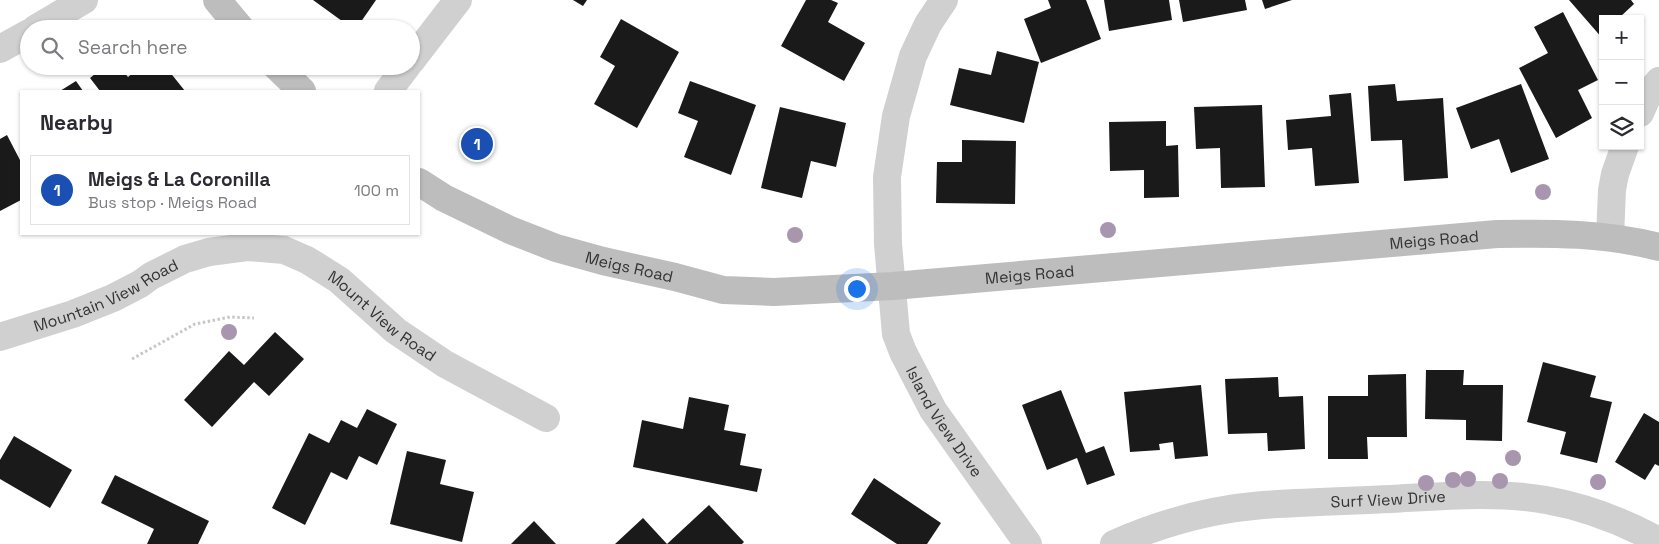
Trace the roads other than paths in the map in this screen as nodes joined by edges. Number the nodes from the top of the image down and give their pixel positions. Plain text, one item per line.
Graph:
1 (84, 0) edge
2 (217, 0) edge
3 (458, 0) edge
4 (944, 0) edge
5 (50, 20) edge
6 (234, 20) edge
7 (20, 38) edge
8 (420, 49) edge
9 (0, 50) edge
10 (285, 75) edge
11 (400, 75) edge
12 (1659, 81) edge
13 (301, 90) edge
14 (389, 90) edge
15 (1644, 105) edge
16 (1624, 150) edge
17 (420, 183) edge
18 (1610, 237) junction
19 (1659, 247) edge
20 (209, 252) joint
21 (893, 286) junction
22 (0, 337) edge
23 (546, 418) dead end
24 (1659, 541) edge
25 (1028, 544) edge
26 (1114, 544) edge

1 - 5 street
2 - 6 main road
3 - 8 street
4 - 21 street, Island View Drive
7 - 9 street
10 - 13 main road
11 - 14 street
12 - 15 street
16 - 18 street
17 - 21 main road, Meigs Road
18 - 19 main road, Meigs Road
18 - 21 main road, Meigs Road
20 - 22 street, Mountain View Road
20 - 23 street, Mount View Road
21 - 25 street, Island View Drive
24 - 26 street, Surf View Drive

